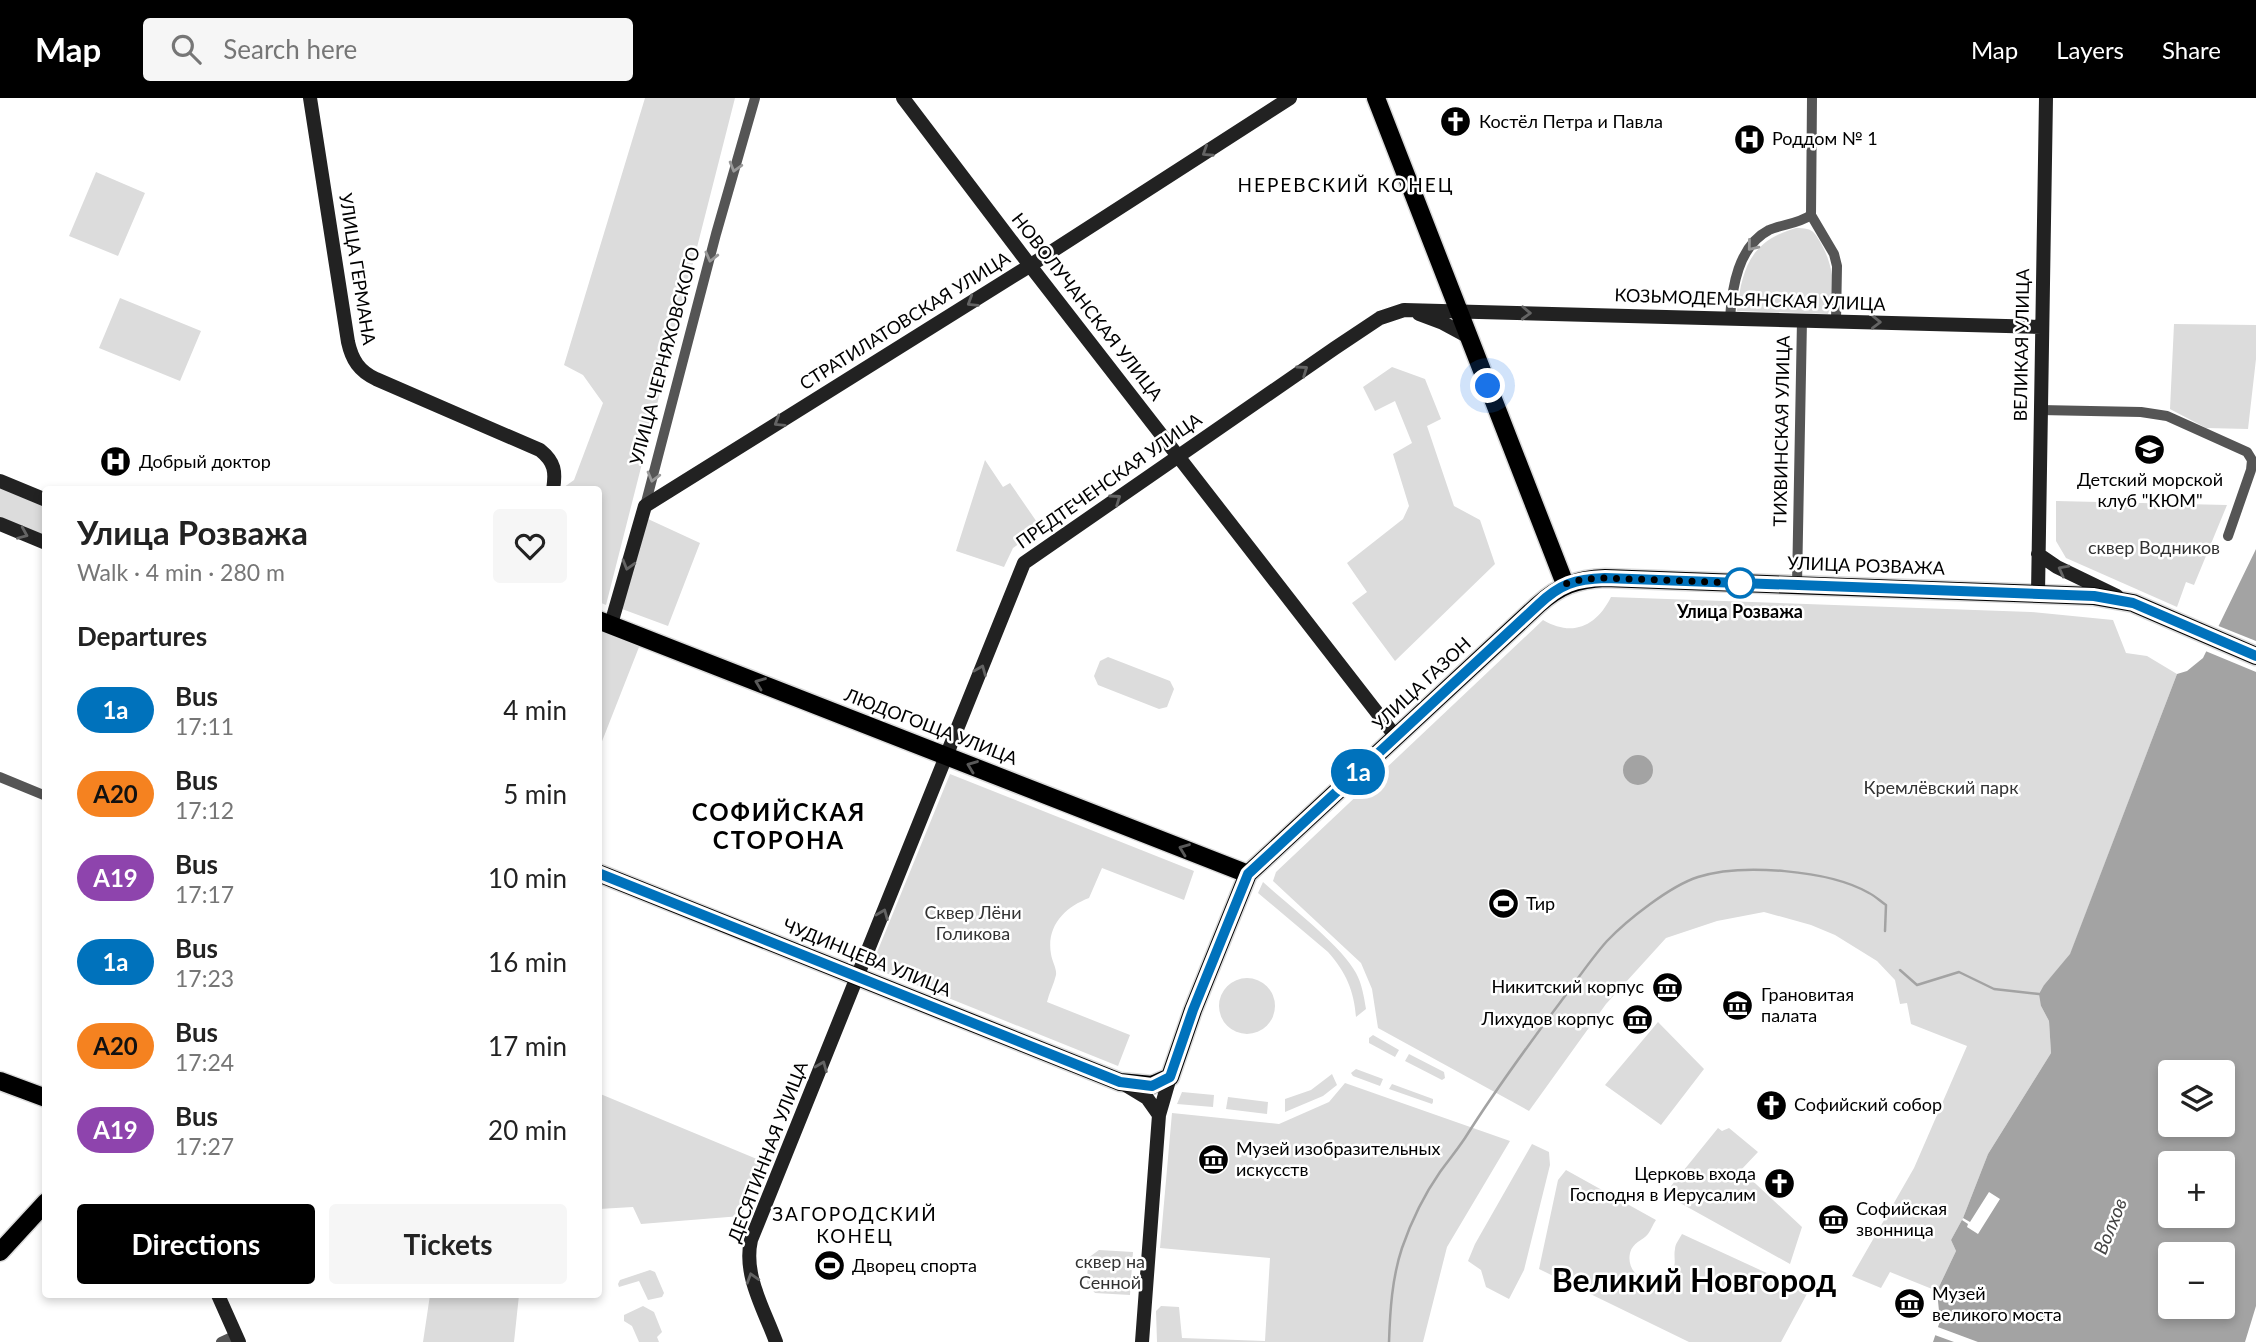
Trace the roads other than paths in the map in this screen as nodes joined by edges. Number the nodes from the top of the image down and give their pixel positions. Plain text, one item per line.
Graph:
1 (310, 98) edge
2 (755, 98) edge
3 (903, 98) edge
4 (1290, 98) edge
5 (1376, 98) edge
6 (1812, 98) edge
7 (2046, 98) edge
8 (1811, 215) junction
9 (1030, 265) junction
10 (1404, 310) junction
11 (1458, 311) junction
12 (1730, 318) junction
13 (1802, 320) junction
14 (1836, 321) junction
15 (2041, 327) junction
16 (1469, 337) junction
17 (2040, 410) junction
18 (1178, 456) junction
19 (0, 481) edge
20 (553, 486) edge
21 (42, 498) edge
22 (645, 506) junction
23 (0, 524) edge
24 (2228, 536) dead end
25 (42, 541) edge
26 (2038, 554) junction
27 (1565, 584) junction
28 (1797, 585) junction
29 (2038, 593) junction
30 (2133, 603) junction
31 (605, 622) edge
32 (2256, 656) edge
33 (1396, 737) junction
34 (946, 756) junction
35 (0, 777) edge
36 (42, 794) edge
37 (1248, 874) junction
38 (602, 875) edge
39 (858, 978) junction
40 (1170, 1077) junction
41 (1120, 1082) junction
42 (5, 1083) edge
43 (42, 1097) edge
44 (42, 1108) edge
45 (1159, 1115) junction
46 (42, 1205) edge
47 (0, 1252) edge
48 (219, 1298) edge
49 (237, 1339) edge
50 (1143, 1339) edge
51 (221, 1342) edge
52 (776, 1342) edge

1 - 20 street, УЛИЦА ГЕРМАНА
2 -> 22 street, УЛИЦА ЧЕРНЯХОВСКОГО
3 - 9 street, НОВОЛУЧАНСКАЯ УЛИЦА
4 -> 9 street, СТРАТИЛАТОВСКАЯ УЛИЦА
5 - 11 main road
6 - 8 street
7 - 15 street, ВЕЛИКАЯ УЛИЦА
8 -> 12 street
8 - 14 street
9 - 18 street, НОВОЛУЧАНСКАЯ УЛИЦА
9 -> 22 street, СТРАТИЛАТОВСКАЯ УЛИЦА
10 - 11 street, ПРЕДТЕЧЕНСКАЯ УЛИЦА
10 - 16 street
18 -> 10 street, ПРЕДТЕЧЕНСКАЯ УЛИЦА
11 -> 12 street, КОЗЬМОДЕМЬЯНСКАЯ УЛИЦА
11 - 16 main road
12 - 13 street, КОЗЬМОДЕМЬЯНСКАЯ УЛИЦА
13 - 14 street, КОЗЬМОДЕМЬЯНСКАЯ УЛИЦА
13 - 28 street, ТИХВИНСКАЯ УЛИЦА
14 -> 15 street, КОЗЬМОДЕМЬЯНСКАЯ УЛИЦА
15 - 17 street, ВЕЛИКАЯ УЛИЦА
16 - 27 main road
17 - 24 street
17 - 26 street, ВЕЛИКАЯ УЛИЦА
18 - 33 street, НОВОЛУЧАНСКАЯ УЛИЦА
34 -> 18 street, ПРЕДТЕЧЕНСКАЯ УЛИЦА
19 - 21 street
22 -> 31 street, УЛИЦА ЧЕРНЯХОВСКОГО
23 -> 25 street
26 - 29 street, ВЕЛИКАЯ УЛИЦА
30 -> 26 street
27 - 28 main road, УЛИЦА РОЗВАЖА
27 - 33 main road, УЛИЦА ГАЗОН
28 - 29 main road, УЛИЦА РОЗВАЖА
29 - 30 main road, УЛИЦА РОЗВАЖА
30 - 32 main road, УЛИЦА РОЗВАЖА
34 -> 31 main road, ЛЮДОГОЩА УЛИЦА
33 - 37 main road, УЛИЦА ГАЗОН
37 -> 34 main road, ЛЮДОГОЩА УЛИЦА
39 -> 34 street, ПРЕДТЕЧЕНСКАЯ УЛИЦА
35 - 36 street
37 - 40 main road
38 - 39 main road, ЧУДИНЦЕВА УЛИЦА
39 - 41 main road, ЧУДИНЦЕВА УЛИЦА
52 -> 39 street, ДЕСЯТИННАЯ УЛИЦА
40 - 41 main road, ЧУДИНЦЕВА УЛИЦА
40 - 45 street
41 - 45 street, ЧУДИНЦЕВА УЛИЦА
42 - 43 main road
42 - 44 main road
45 - 50 street
46 - 47 main road
48 - 49 street
49 - 51 street

